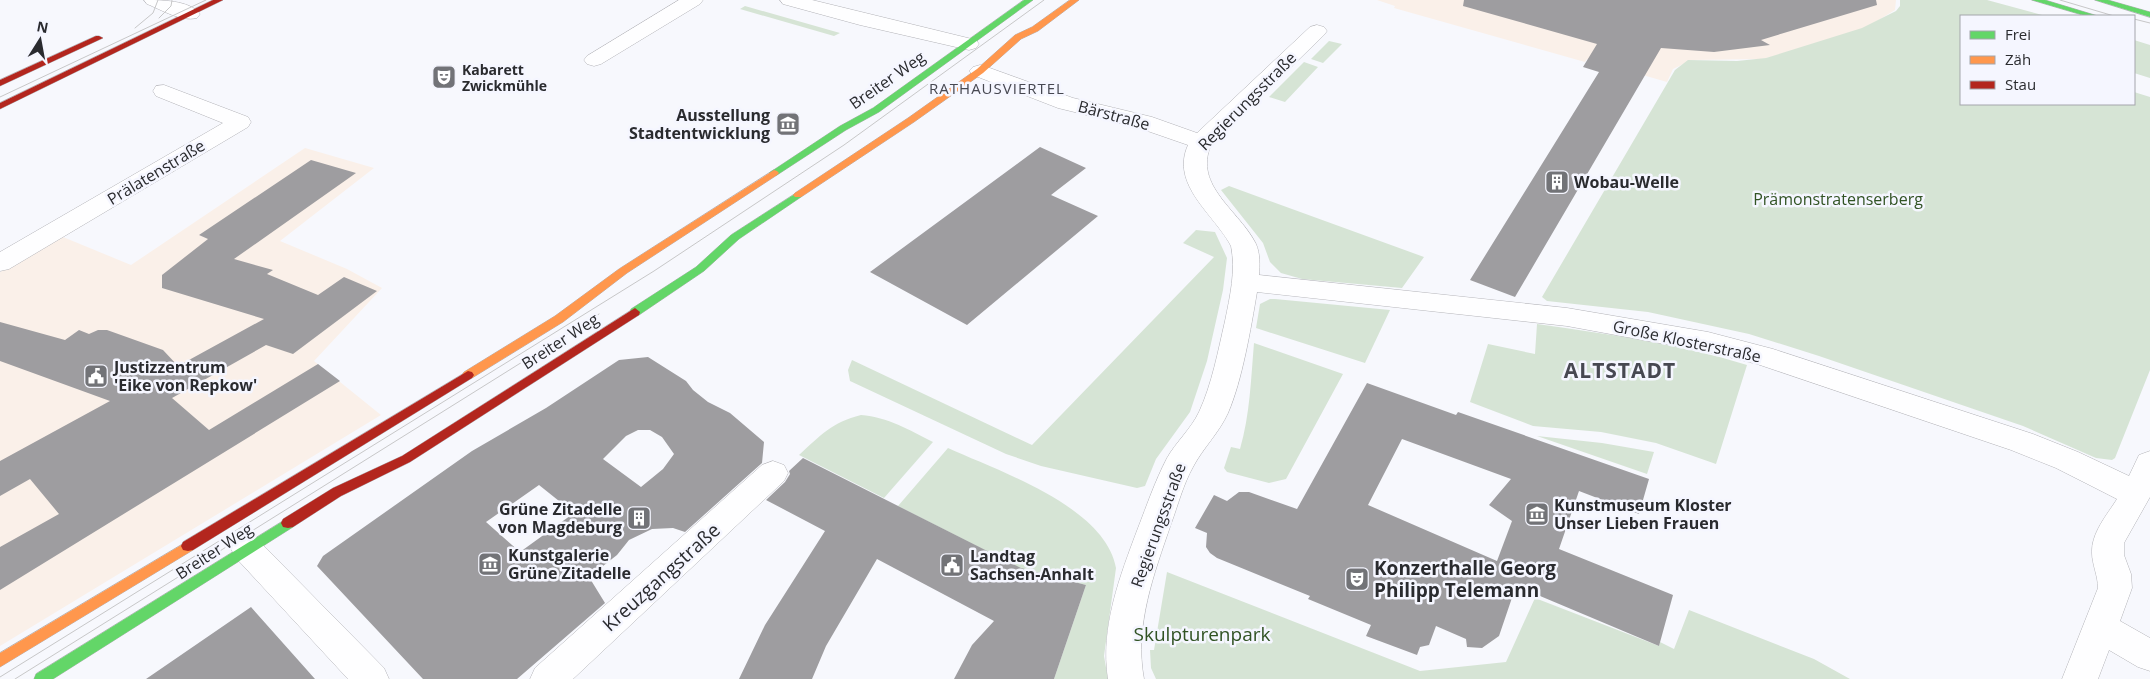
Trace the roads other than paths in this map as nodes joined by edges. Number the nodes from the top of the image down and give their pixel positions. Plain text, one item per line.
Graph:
1 (693, 0) edge
2 (790, 0) edge
3 (1029, 0) edge
4 (1075, 0) edge
5 (2036, 0) edge
6 (2099, 0) edge
7 (215, 1) edge
8 (170, 7) edge
9 (2090, 15) edge
10 (2150, 15) edge
11 (1317, 31) dead end
12 (112, 32) dead end
13 (969, 44) junction
14 (594, 60) dead end
15 (980, 71) junction
16 (0, 83) edge
17 (164, 91) dead end
18 (0, 106) edge
19 (1201, 142) junction
20 (0, 264) edge
21 (1245, 282) junction
22 (2150, 464) edge
23 (773, 474) dead end
24 (2136, 494) junction
25 (247, 548) junction
26 (2100, 627) junction
27 (2150, 656) edge
28 (0, 661) edge
29 (41, 679) edge
30 (371, 679) edge
31 (548, 679) edge
32 (1126, 679) edge
33 (2080, 679) edge

1 - 14 street
2 - 13 street
3 - 13 street, Breiter Weg
4 - 15 street, Breiter Weg
5 - 9 street
6 - 10 street
7 - 8 street
8 - 18 street
11 - 19 street, Regierungsstraße
12 - 16 street
13 - 28 street, Breiter Weg
15 - 19 street, Bärstraße
15 - 25 street, Breiter Weg
17 - 20 street, Prälatenstraße
19 - 21 street, Regierungsstraße
21 - 24 street, Große Klosterstraße
21 - 32 street, Regierungsstraße
22 - 24 street
23 - 31 street, Kreuzgangstraße
24 - 26 street
25 - 29 street, Breiter Weg
25 - 30 street
26 - 27 street
26 - 33 street

